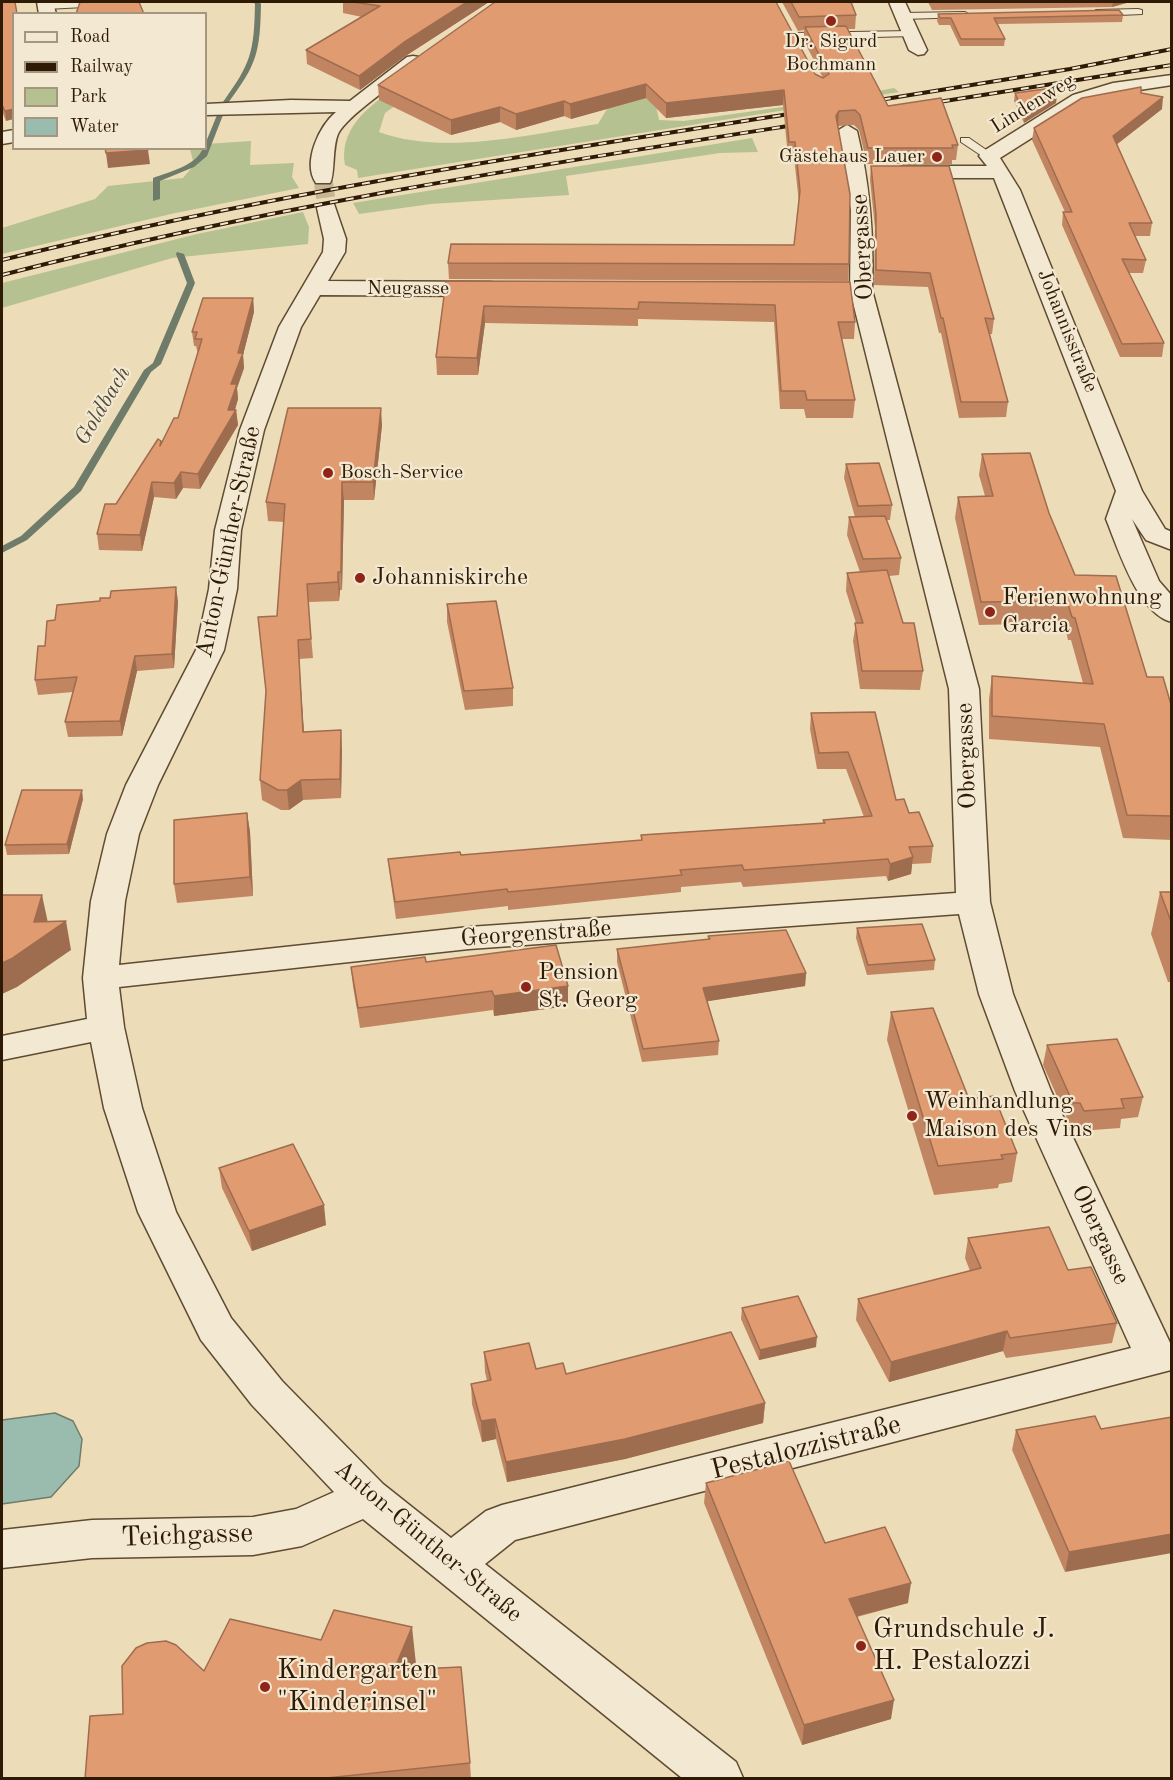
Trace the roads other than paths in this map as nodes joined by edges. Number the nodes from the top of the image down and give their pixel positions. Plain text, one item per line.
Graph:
1 (124, 2) edge
2 (46, 7) edge
3 (900, 9) edge
4 (1138, 12) dead end
5 (1080, 13) edge
6 (974, 15) edge
7 (786, 22) edge
8 (910, 34) junction
9 (794, 36) junction
10 (799, 48) edge
11 (429, 50) edge
12 (918, 50) dead end
13 (1172, 80) edge
14 (351, 107) junction
15 (207, 110) edge
16 (847, 131) edge
17 (964, 140) dead end
18 (995, 164) junction
19 (858, 172) junction
20 (323, 179) tunnel mouth
21 (327, 208) tunnel mouth
22 (315, 288) junction
23 (518, 289) edge
24 (1129, 491) junction
25 (1172, 542) edge
26 (1172, 614) edge
27 (973, 902) junction
28 (100, 978) junction
29 (106, 1027) junction
30 (2, 1048) edge
31 (1164, 1363) edge
32 (367, 1497) junction
33 (2, 1549) edge
34 (451, 1564) junction
35 (719, 1779) edge

1 - 2 lane
3 - 6 lane
3 - 8 street
4 - 5 lane
7 - 9 lane
8 - 9 lane
8 - 12 street
9 - 10 lane
11 - 14 street
13 - 18 street, Lindenweg
14 - 15 street
14 - 20 street
16 - 19 street, Obergasse
17 - 18 lane
18 - 19 street
18 - 24 street, Johannisstraße
19 - 27 street, Obergasse
21 - 22 street, Anton-Günther-Straße
22 - 23 street, Neugasse
22 - 28 street, Anton-Günther-Straße
24 - 25 street, Johannisstraße
24 - 26 street
27 - 28 street, Georgenstraße
27 - 31 street, Obergasse
28 - 29 street, Anton-Günther-Straße
29 - 30 street
29 - 32 street, Anton-Günther-Straße
31 - 34 street, Pestalozzistraße
32 - 33 street, Teichgasse
32 - 34 street, Anton-Günther-Straße
34 - 35 street, Anton-Günther-Straße

